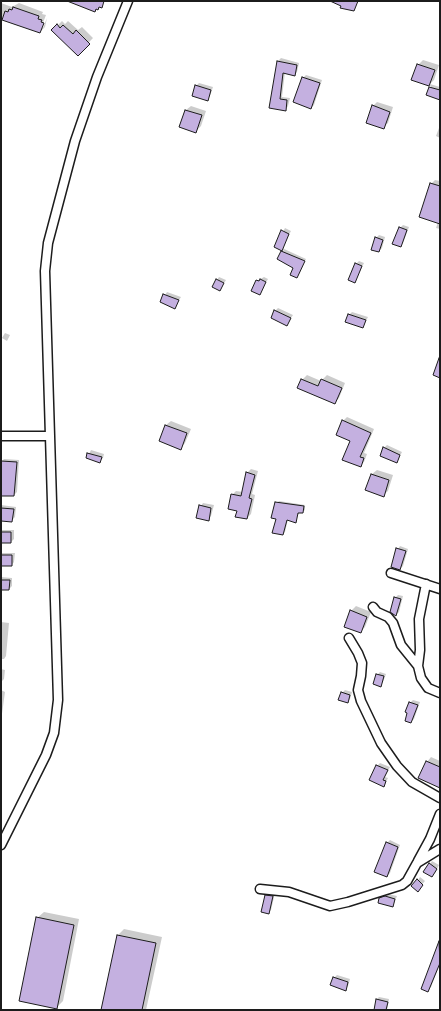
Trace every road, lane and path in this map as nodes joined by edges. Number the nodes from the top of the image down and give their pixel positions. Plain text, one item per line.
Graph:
1 (128, 1) edge
2 (1, 436) edge
3 (50, 436) junction
4 (391, 573) dead end
5 (426, 584) junction
6 (440, 590) edge
7 (373, 607) dead end
8 (349, 638) dead end
9 (418, 666) junction
10 (440, 693) edge
11 (440, 798) edge
12 (440, 814) edge
13 (1, 846) edge
14 (440, 849) edge
15 (418, 863) junction
16 (260, 889) dead end

1 - 3 street
2 - 3 street
3 - 13 street
4 - 5 street
5 - 6 street
5 - 9 street
7 - 9 street
8 - 11 street
9 - 10 street
12 - 15 street
14 - 15 street
15 - 16 street

